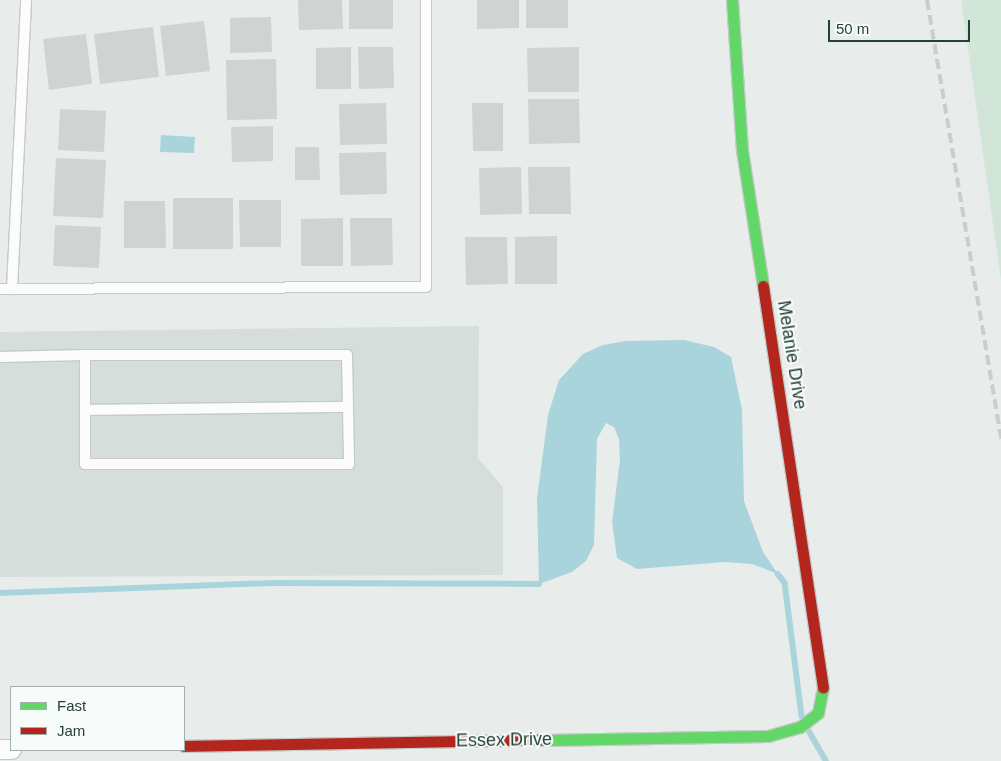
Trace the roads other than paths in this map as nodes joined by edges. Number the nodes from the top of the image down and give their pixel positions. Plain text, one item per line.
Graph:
1 (26, 0) edge
2 (426, 0) edge
3 (732, 0) edge
4 (0, 288) edge
5 (12, 288) junction
6 (85, 355) junction
7 (0, 357) edge
8 (348, 407) junction
9 (85, 410) junction
10 (814, 716) joint
11 (185, 746) edge

1 - 5 lane
2 - 5 lane
3 - 10 street, Melanie Drive
4 - 5 lane
6 - 7 lane
6 - 8 lane
6 - 9 lane
8 - 9 lane
8 - 9 lane
10 - 11 street, Essex Drive

